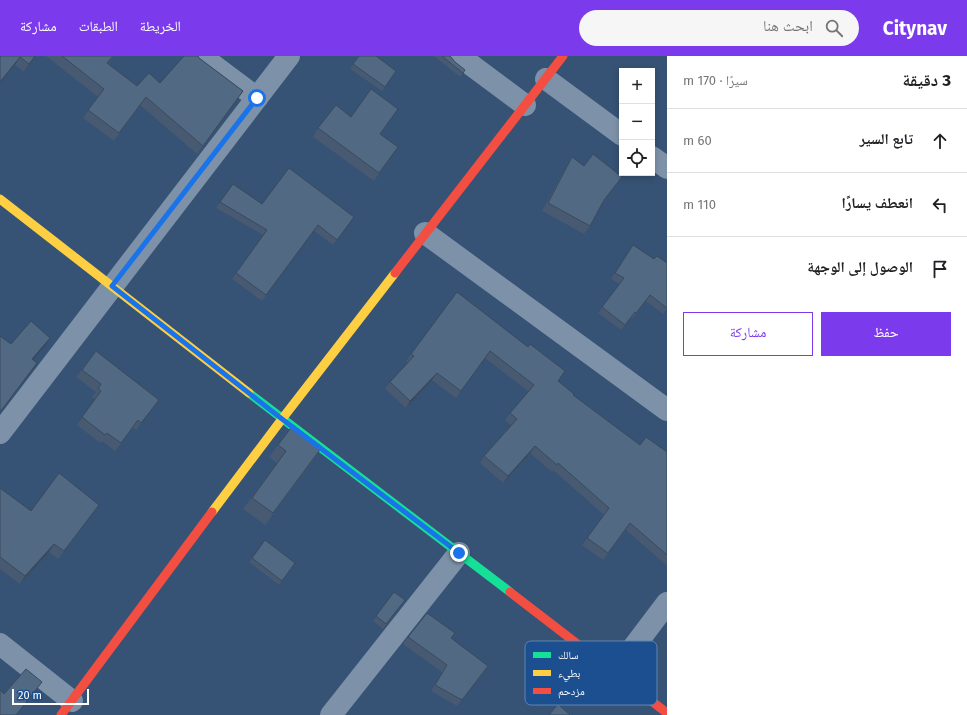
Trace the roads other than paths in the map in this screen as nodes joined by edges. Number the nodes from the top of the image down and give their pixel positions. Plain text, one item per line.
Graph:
1 (201, 56) edge
2 (289, 56) edge
3 (459, 56) edge
4 (563, 56) edge
5 (546, 79) junction
6 (257, 98) junction
7 (525, 105) junction
8 (619, 133) edge
9 (655, 159) edge
10 (667, 168) edge
11 (0, 200) edge
12 (425, 233) junction
13 (112, 286) junction
14 (667, 410) edge
15 (282, 419) junction
16 (0, 432) edge
17 (459, 553) junction
18 (667, 604) edge
19 (573, 641) edge
20 (639, 641) edge
21 (0, 644) edge
22 (656, 705) edge
23 (66, 708) edge
24 (667, 713) edge
25 (331, 715) edge

1 - 6 street
2 - 6 street
3 - 7 street
4 - 5 street
5 - 7 street
5 - 8 street
6 - 13 street
7 - 12 street
9 - 10 street
11 - 13 street
12 - 14 street
12 - 15 street
13 - 15 street
13 - 16 street
15 - 17 street
15 - 23 street
17 - 19 street
17 - 25 street
18 - 20 street
21 - 23 street
22 - 24 street

